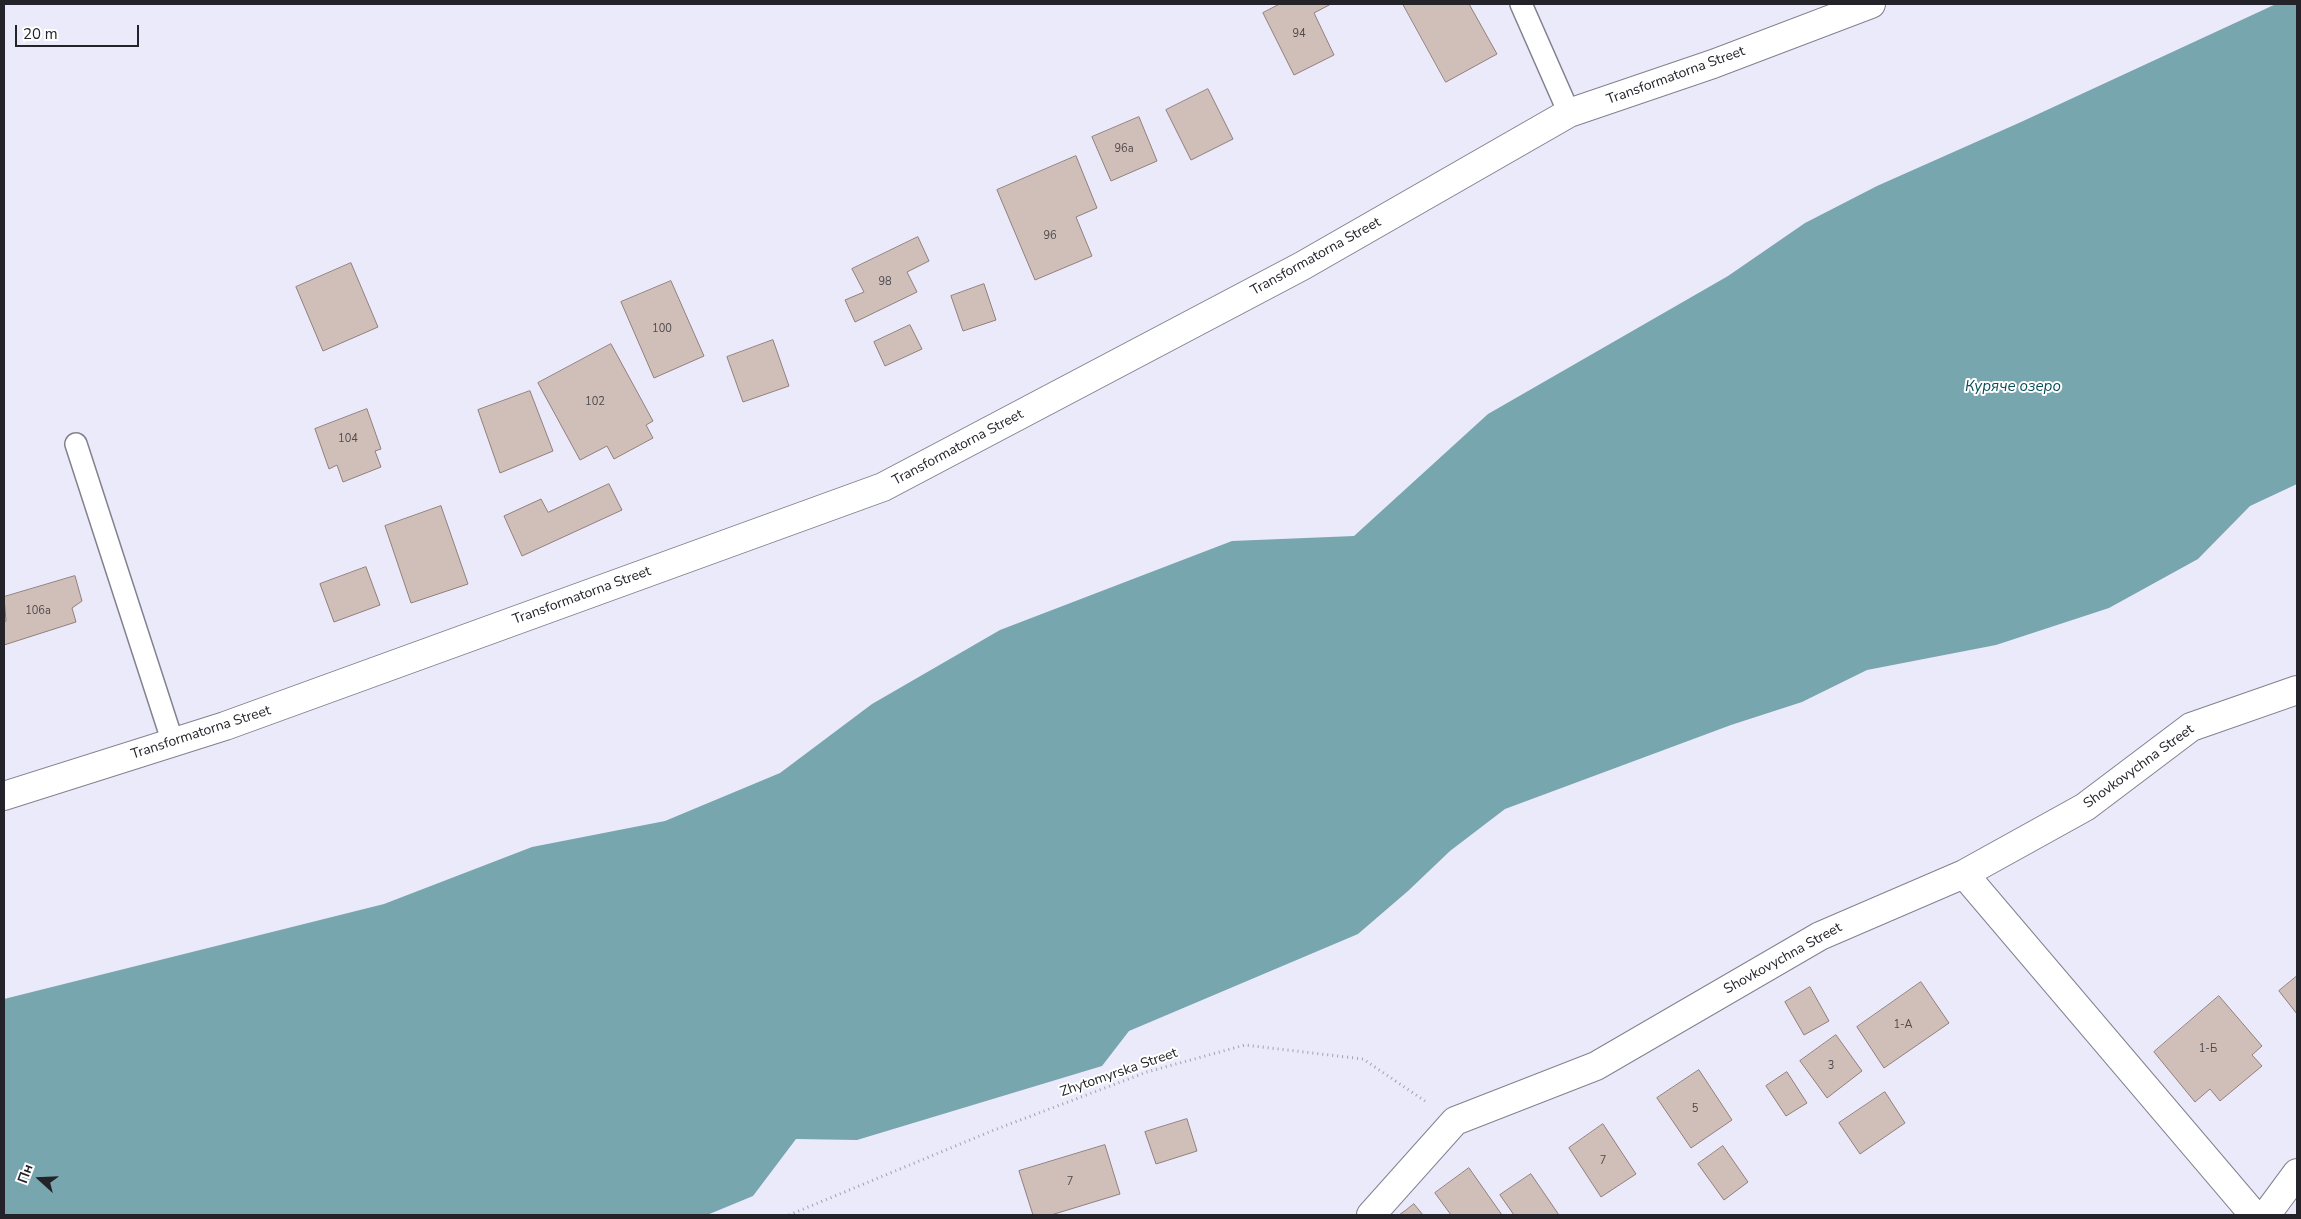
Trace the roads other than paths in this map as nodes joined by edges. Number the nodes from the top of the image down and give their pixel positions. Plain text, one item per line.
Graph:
1 (1521, 4) edge
2 (1871, 4) edge
3 (1569, 114) junction
4 (76, 444) dead end
5 (2297, 690) edge
6 (173, 743) junction
7 (4, 796) edge
8 (1964, 874) junction
9 (2297, 1172) edge
10 (1371, 1215) edge
11 (2254, 1215) edge
12 (2266, 1215) edge

1 - 3 lane
2 - 3 street, Transformatorna Street
3 - 6 street, Transformatorna Street
4 - 6 lane
5 - 8 street, Shovkovychna Street
6 - 7 street, Transformatorna Street
8 - 10 street, Shovkovychna Street
8 - 11 street
9 - 12 street

